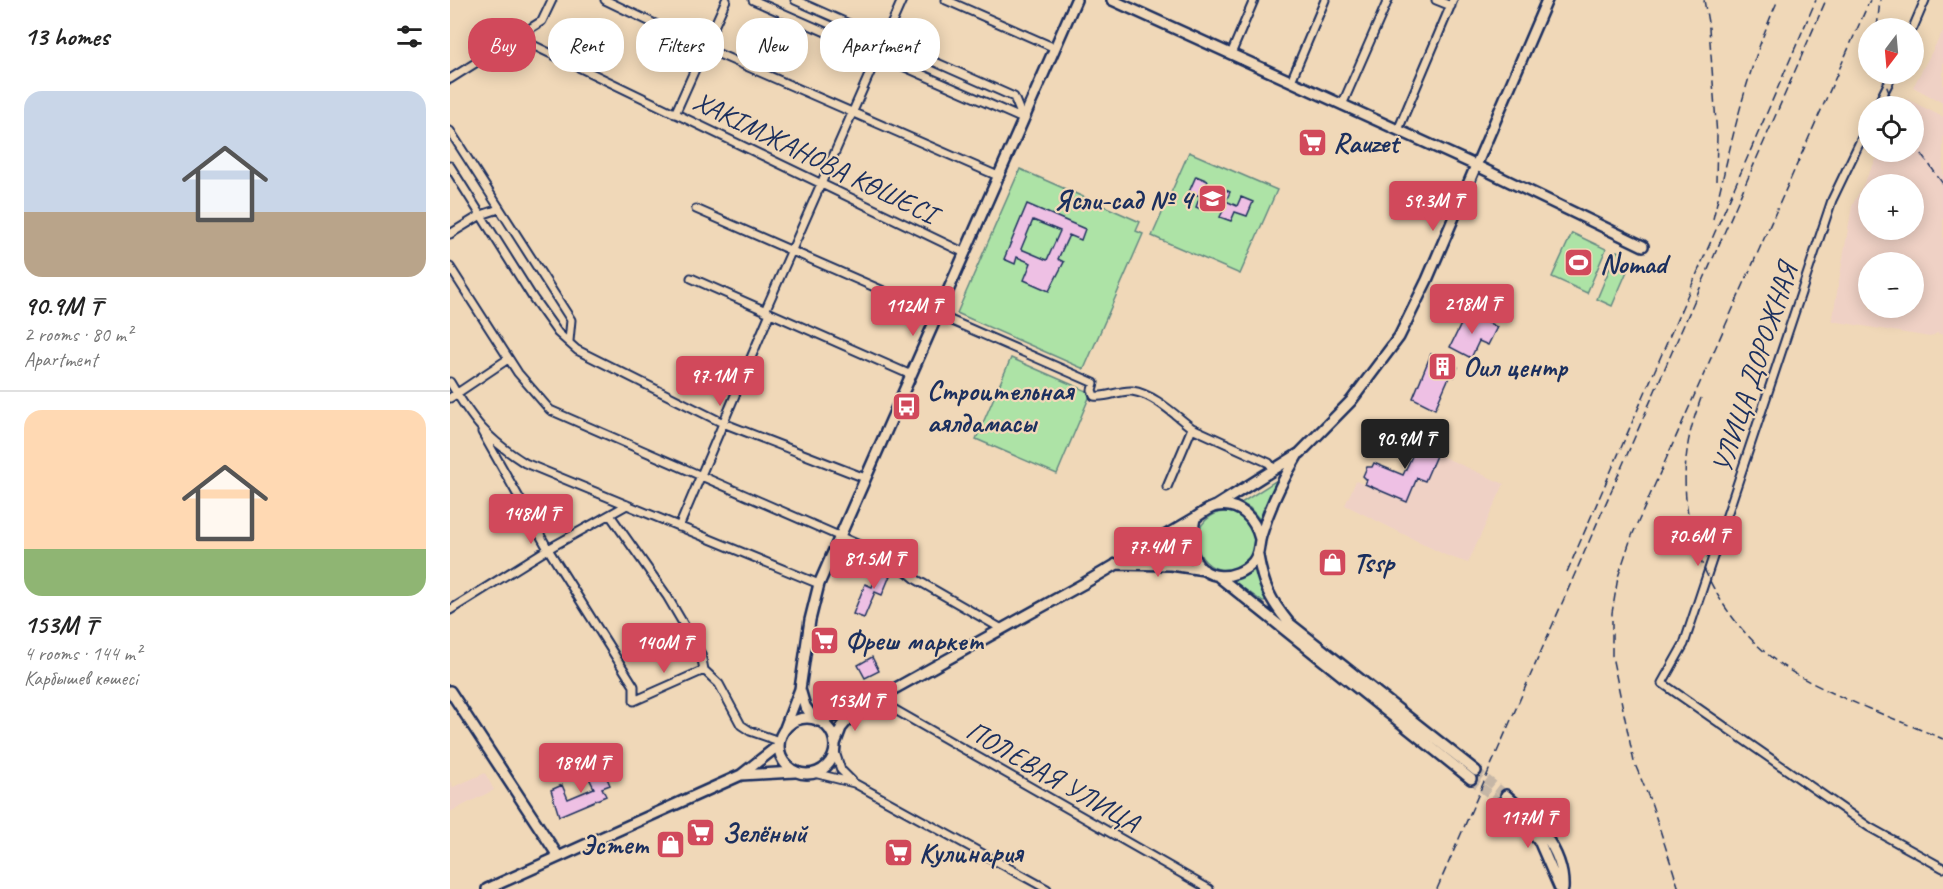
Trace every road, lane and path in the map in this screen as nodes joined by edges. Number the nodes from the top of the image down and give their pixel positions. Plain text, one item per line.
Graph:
1 (552, 0) edge
2 (605, 0) edge
3 (726, 0) edge
4 (753, 0) edge
5 (795, 0) edge
6 (902, 0) edge
7 (946, 0) edge
8 (1076, 0) edge
9 (1112, 0) edge
10 (1254, 0) edge
11 (1325, 0) edge
12 (1388, 0) edge
13 (1436, 0) edge
14 (1547, 0) edge
15 (1925, 0) edge
16 (1452, 3) edge
17 (642, 18) edge
18 (718, 18) edge
19 (836, 18) edge
20 (894, 18) edge
21 (1917, 18) edge
22 (536, 25) edge
23 (820, 29) edge
24 (536, 47) edge
25 (1054, 48) junction
26 (1231, 54) junction
27 (724, 56) edge
28 (940, 64) edge
29 (468, 68) edge
30 (694, 72) edge
31 (870, 72) edge
32 (917, 72) edge
33 (450, 79) edge
34 (1291, 81) junction
35 (1342, 105) junction
36 (852, 113) junction
37 (675, 114) junction
38 (1023, 119) junction
39 (1398, 130) junction
40 (450, 131) edge
41 (1858, 146) edge
42 (1475, 165) junction
43 (450, 166) edge
44 (998, 176) junction
45 (821, 184) junction
46 (499, 209) junction
47 (696, 209) dead end
48 (481, 215) junction
49 (450, 234) edge
50 (1643, 246) dead end
51 (791, 252) junction
52 (965, 253) junction
53 (450, 267) edge
54 (692, 278) dead end
55 (768, 312) junction
56 (938, 315) junction
57 (569, 341) junction
58 (508, 359) junction
59 (911, 375) junction
60 (450, 382) edge
61 (454, 396) edge
62 (723, 423) junction
63 (479, 427) junction
64 (1192, 428) junction
65 (1300, 453) junction
66 (1274, 470) junction
67 (701, 476) junction
68 (865, 478) junction
69 (1167, 487) dead end
70 (627, 505) junction
71 (1216, 506) junction
72 (610, 515) junction
73 (1195, 518) junction
74 (679, 527) junction
75 (839, 536) junction
76 (1260, 538) junction
77 (548, 549) junction
78 (1258, 556) junction
79 (1114, 564) junction
80 (1204, 570) junction
81 (1219, 577) junction
82 (819, 584) junction
83 (450, 610) edge
84 (1002, 629) junction
85 (704, 670) junction
86 (800, 689) junction
87 (450, 691) edge
88 (876, 699) junction
89 (858, 709) junction
90 (816, 720) junction
91 (785, 728) junction
92 (779, 743) junction
93 (834, 747) junction
94 (796, 772) junction
95 (814, 773) junction
96 (741, 775) junction
97 (854, 783) junction
98 (1503, 799) tunnel mouth
99 (558, 856) junction
100 (1943, 868) edge
101 (488, 889) edge
102 (1047, 889) edge
103 (1209, 889) edge
104 (1562, 889) edge

1 - 22 street
2 - 17 street
3 - 18 street
4 - 23 street
5 - 19 street
6 - 20 street
7 - 25 street
8 - 25 main road
9 - 26 main road
10 - 26 street
11 - 34 street
12 - 35 street
13 - 16 street
14 - 42 main road
15 - 21 street
16 - 39 street
24 - 37 street, ХАКІМЖАНОВА КӨШЕСІ
25 - 38 main road
26 - 34 main road
27 - 36 street
28 - 38 street
29 - 33 street
30 - 37 street
31 - 36 street
32 - 38 street
34 - 35 main road
35 - 39 main road
36 - 44 street
36 - 45 street
37 - 45 street, ХАКІМЖАНОВА КӨШЕСІ
38 - 44 main road
39 - 42 main road
40 - 46 street
41 - 100 street, УЛИЦА ДОРОЖНАЯ
42 - 50 main road
42 - 65 main road
43 - 48 street
44 - 52 main road
45 - 51 street
45 - 52 street, ХАКІМЖАНОВА КӨШЕСІ
46 - 48 street
46 - 57 street
47 - 51 street
48 - 49 street
48 - 57 street
51 - 55 street
51 - 56 street
52 - 56 main road
53 - 58 street
54 - 55 street
55 - 59 street
55 - 62 street
56 - 59 main road
56 - 64 street
57 - 62 street
58 - 61 street
58 - 67 street
59 - 68 main road
60 - 61 street
61 - 63 street
62 - 67 street
62 - 68 street
63 - 70 street
63 - 77 street
64 - 66 street
64 - 69 street
65 - 66 main road
65 - 76 main road
66 - 71 main road
67 - 74 street
67 - 75 street
68 - 75 main road
70 - 72 street
70 - 74 street
71 - 73 main road
71 - 76 main road
72 - 77 street
72 - 85 street
73 - 79 main road
73 - 80 main road
74 - 82 street
75 - 82 main road
75 - 84 street
76 - 78 main road
77 - 83 street
77 - 85 street
78 - 81 main road
78 - 81 main road
79 - 80 main road
79 - 84 main road
80 - 81 main road
82 - 86 main road
84 - 88 main road
85 - 92 street
86 - 90 main road
86 - 91 main road
87 - 99 main road
88 - 89 main road
88 - 103 street, ПОЛЕВАЯ УЛИЦА
89 - 90 main road
89 - 93 main road
90 - 91 main road
90 - 93 main road
91 - 92 main road
92 - 94 main road
92 - 96 main road
93 - 95 main road
93 - 97 street
94 - 95 main road
94 - 96 main road
95 - 97 street
96 - 99 main road
97 - 102 street
98 - 104 main road
99 - 101 main road

